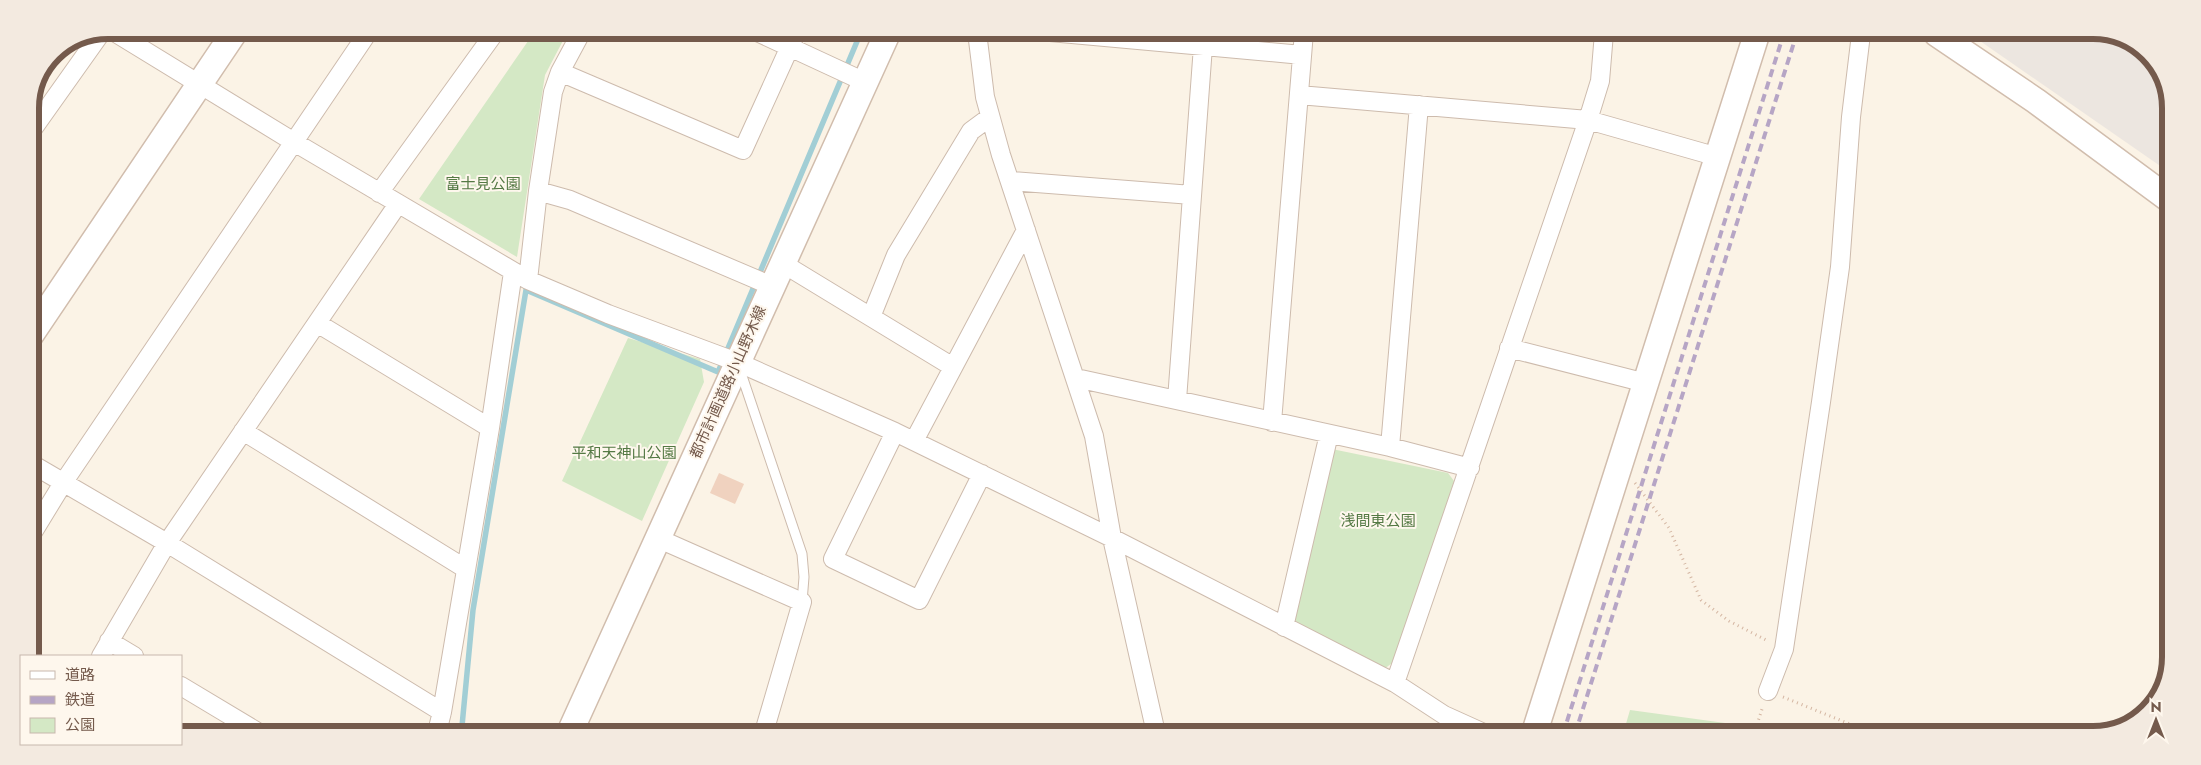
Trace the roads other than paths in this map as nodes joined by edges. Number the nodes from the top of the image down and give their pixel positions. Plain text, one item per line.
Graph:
1 (126, 39) edge
2 (230, 39) edge
3 (363, 39) edge
4 (490, 39) edge
5 (578, 39) edge
6 (771, 39) edge
7 (793, 39) edge
8 (885, 39) edge
9 (978, 39) edge
10 (1126, 39) edge
11 (1303, 39) edge
12 (1604, 39) edge
13 (1755, 39) edge
14 (1860, 39) edge
15 (1944, 39) edge
16 (96, 40) edge
17 (1203, 46) junction
18 (789, 48) junction
19 (1302, 55) junction
20 (560, 72) junction
21 (865, 82) junction
22 (200, 85) junction
23 (1299, 95) junction
24 (1419, 105) junction
25 (990, 117) junction
26 (39, 120) edge
27 (1588, 120) junction
28 (294, 142) junction
29 (1718, 157) junction
30 (1011, 181) junction
31 (538, 190) junction
32 (380, 193) junction
33 (2162, 194) edge
34 (1192, 195) junction
35 (398, 204) junction
36 (1026, 230) junction
37 (782, 263) junction
38 (520, 276) junction
39 (772, 286) junction
40 (871, 317) junction
41 (317, 322) junction
42 (39, 323) edge
43 (1509, 348) junction
44 (737, 362) junction
45 (953, 367) junction
46 (1076, 378) junction
47 (1646, 383) junction
48 (1178, 400) junction
49 (1272, 422) junction
50 (490, 428) junction
51 (243, 431) junction
52 (895, 432) junction
53 (1330, 434) junction
54 (914, 441) junction
55 (1390, 447) junction
56 (39, 468) edge
57 (1470, 468) junction
58 (982, 474) junction
59 (63, 483) junction
60 (39, 522) edge
61 (657, 538) junction
62 (1112, 538) junction
63 (167, 543) junction
64 (466, 569) junction
65 (802, 602) junction
66 (1284, 626) junction
67 (105, 649) edge
68 (130, 655) edge
69 (1395, 684) junction
70 (182, 687) edge
71 (1768, 692) road end
72 (442, 712) junction
73 (248, 726) edge
74 (438, 726) edge
75 (573, 726) edge
76 (766, 726) edge
77 (1154, 726) edge
78 (1468, 726) edge
79 (1537, 726) edge

1 - 22 street
2 - 22 street
3 - 28 street
4 - 32 street
5 - 20 street
6 - 18 street
7 - 18 street
8 - 21 street, 都市計画道路小山野木線
9 - 25 street
10 - 17 street
11 - 19 street
12 - 27 street
13 - 29 street
14 - 71 street
15 - 33 street
16 - 26 street
17 - 19 street
17 - 34 street
18 - 20 street
18 - 21 street
19 - 23 street
20 - 31 street
21 - 37 street, 都市計画道路小山野木線
22 - 28 street
22 - 42 street
23 - 24 street
23 - 49 street
24 - 27 street
24 - 55 street
25 - 30 street
25 - 40 street
27 - 29 street
27 - 43 street
28 - 32 street
28 - 59 street
29 - 47 street
30 - 34 street
30 - 36 street
31 - 38 street
31 - 39 street
32 - 35 street
34 - 48 street
35 - 38 street
35 - 41 street
36 - 45 street
36 - 46 street
37 - 39 street, 都市計画道路小山野木線
37 - 40 street
38 - 44 street
38 - 50 street
39 - 44 street, 都市計画道路小山野木線
40 - 45 street
41 - 50 street
41 - 51 street
43 - 47 street
43 - 57 street
44 - 52 street
44 - 61 street, 都市計画道路小山野木線
44 - 65 lane
45 - 54 street
46 - 48 street
46 - 62 street
47 - 79 street
48 - 49 street
49 - 53 street
50 - 64 street
51 - 63 street
51 - 64 street
52 - 54 street
52 - 58 street
53 - 55 street
53 - 66 street
54 - 58 street
55 - 57 street
56 - 59 street
57 - 69 street
58 - 62 street
59 - 60 street
59 - 63 street
61 - 65 street
61 - 75 street, 都市計画道路小山野木線
62 - 66 street
62 - 77 street
63 - 67 street
63 - 72 street
64 - 72 street
65 - 76 street
66 - 69 street
67 - 68 street
69 - 78 street
70 - 73 street
72 - 74 street

